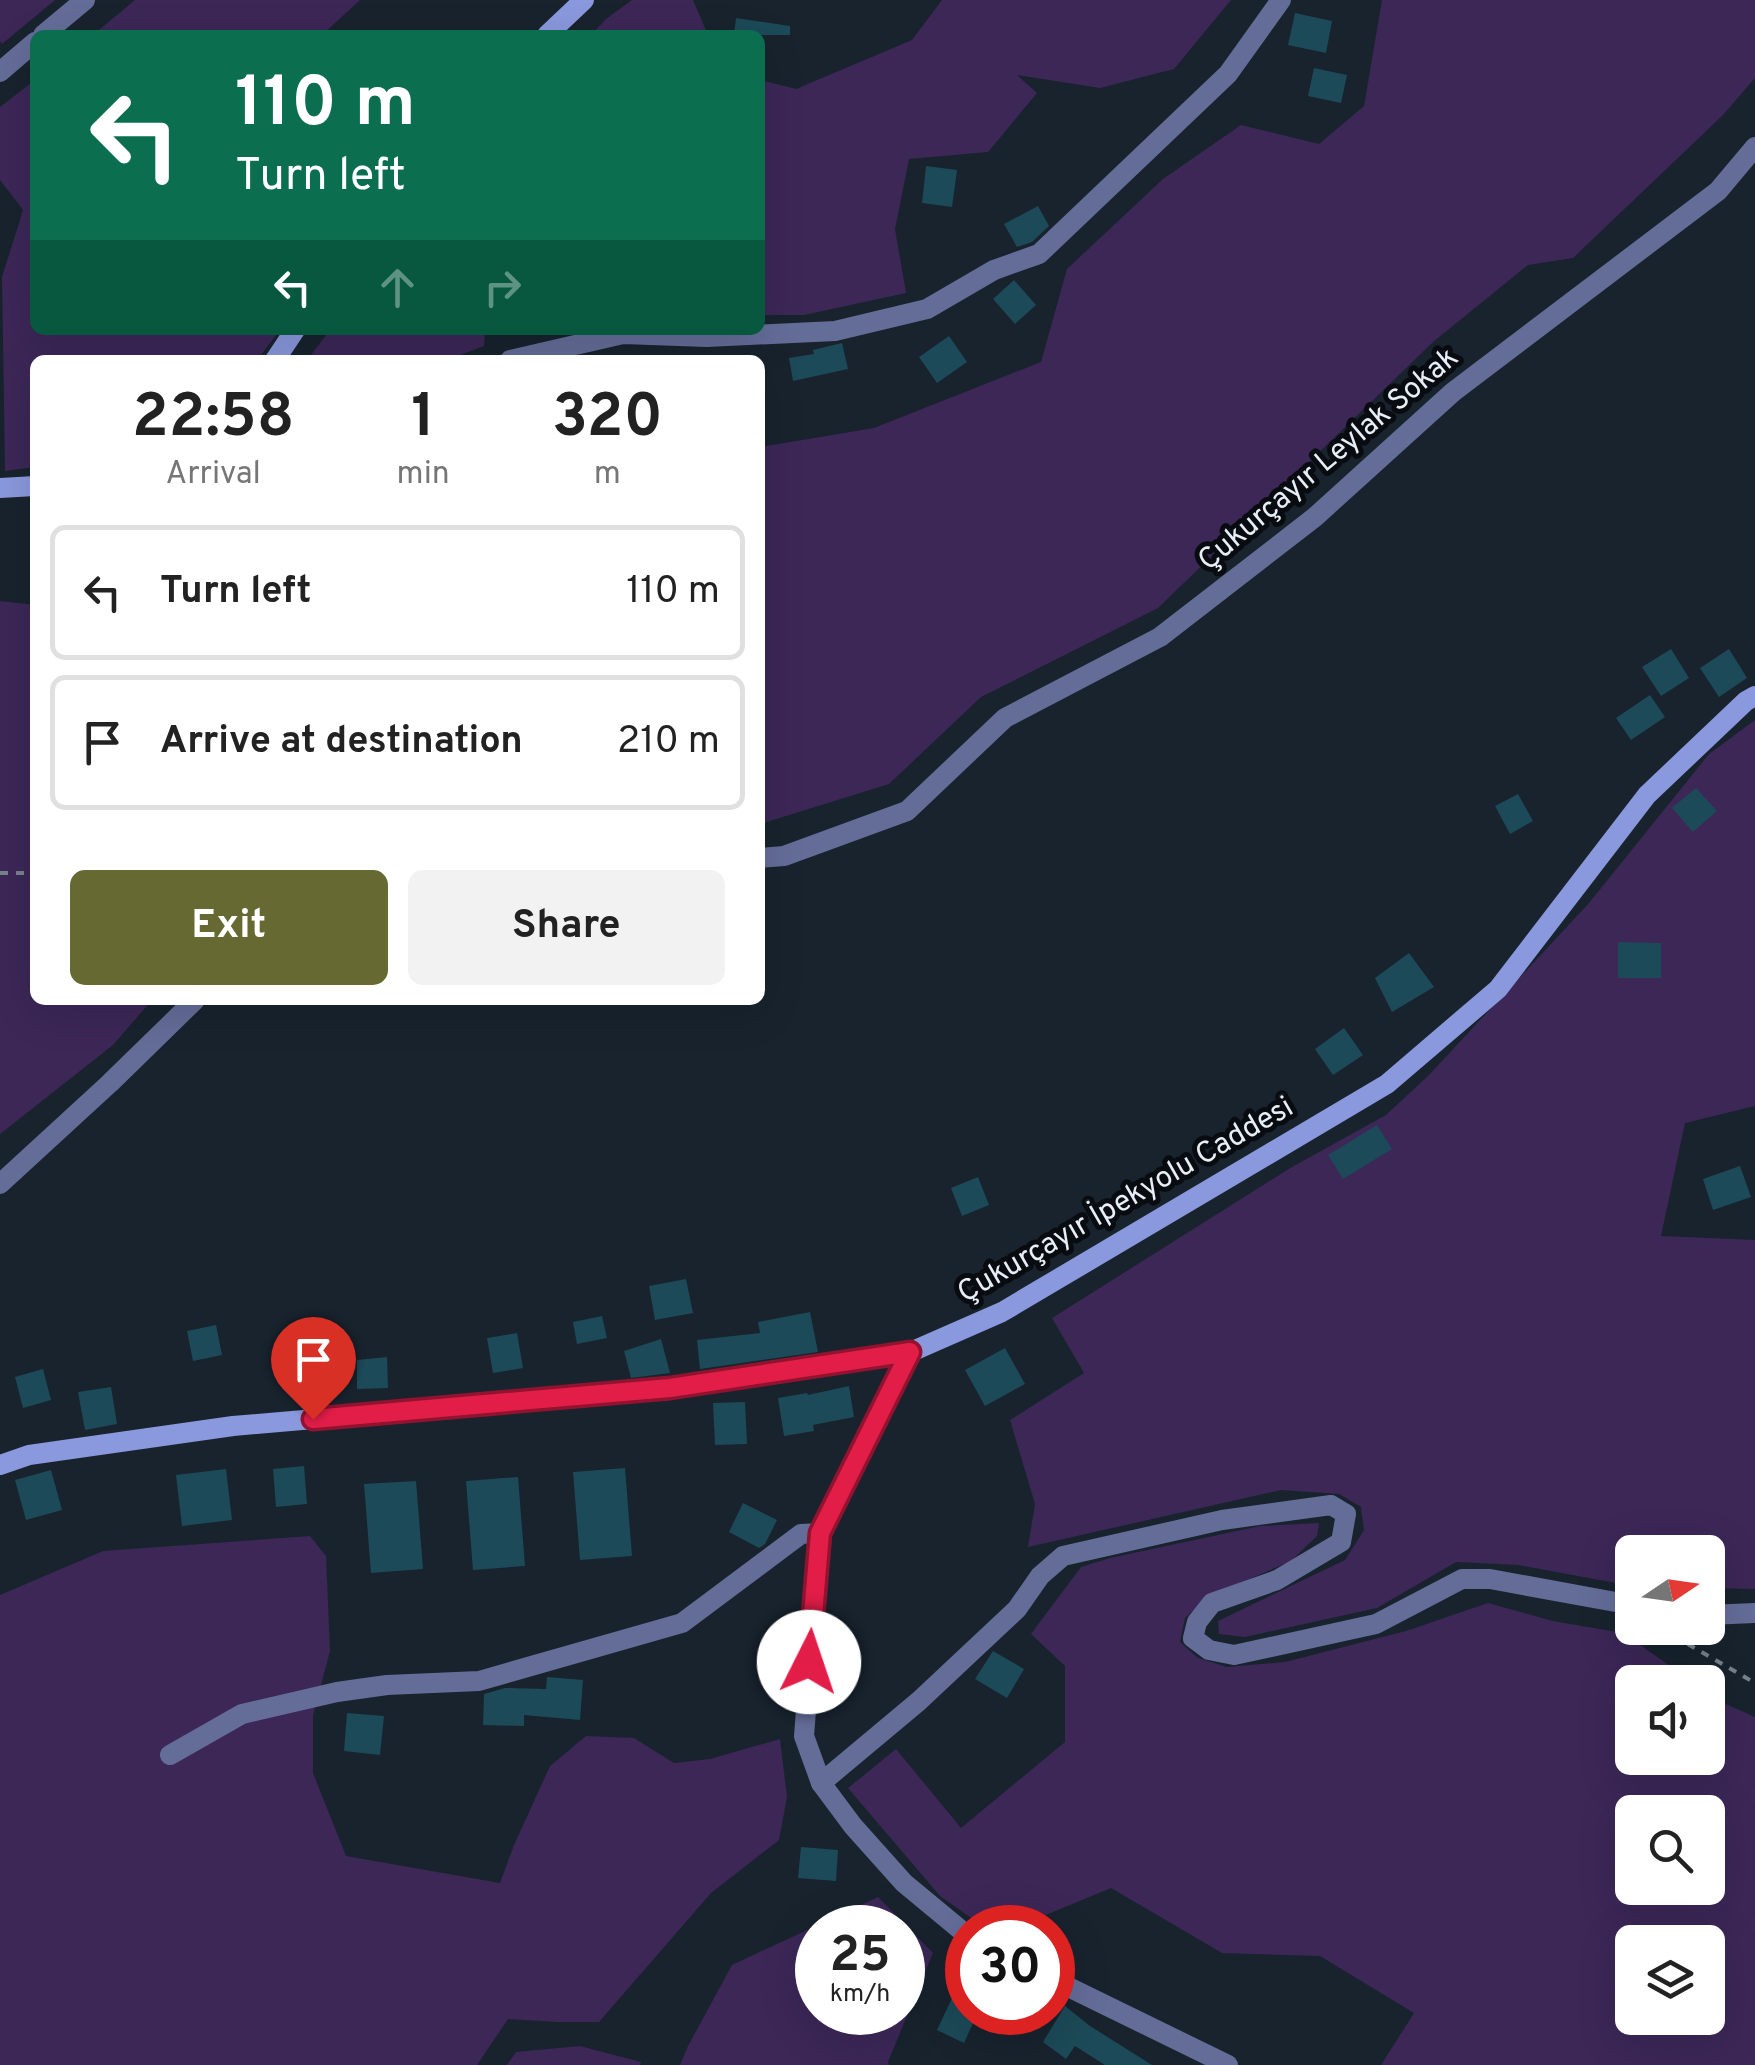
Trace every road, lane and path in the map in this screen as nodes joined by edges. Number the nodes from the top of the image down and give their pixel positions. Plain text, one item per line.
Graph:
1 (85, 0) edge
2 (584, 0) edge
3 (1281, 0) edge
4 (50, 30) edge
5 (553, 30) edge
6 (30, 46) edge
7 (0, 72) edge
8 (1755, 147) edge
9 (765, 334) edge
10 (619, 335) edge
11 (651, 335) edge
12 (744, 335) edge
13 (532, 355) edge
14 (30, 486) edge
15 (0, 488) edge
16 (1755, 696) edge
17 (765, 858) edge
18 (0, 873) edge
19 (30, 873) edge
20 (190, 1005) edge
21 (0, 1184) edge
22 (910, 1352) junction
23 (0, 1465) edge
24 (820, 1533) junction
25 (1615, 1603) edge
26 (1755, 1612) edge
27 (1725, 1613) edge
28 (1690, 1645) edge
29 (1755, 1682) edge
30 (170, 1755) dead end
31 (821, 1783) junction
32 (945, 1917) edge
33 (1075, 1989) edge
34 (1228, 2065) edge

1 - 4 street
2 - 5 street
3 - 9 street
6 - 7 street
8 - 17 street, Çukurçayır Leylak Sokak
10 - 13 street
11 - 12 street
14 - 15 street
16 - 22 street, Çukurçayır İpekyolu Caddesi
18 - 19 path
20 - 21 street
22 - 23 street, Çukurçayır İpekyolu Caddesi
22 - 24 street
24 - 30 street
24 - 31 street
25 - 31 street
26 - 27 street
28 - 29 path
31 - 32 street
33 - 34 street

